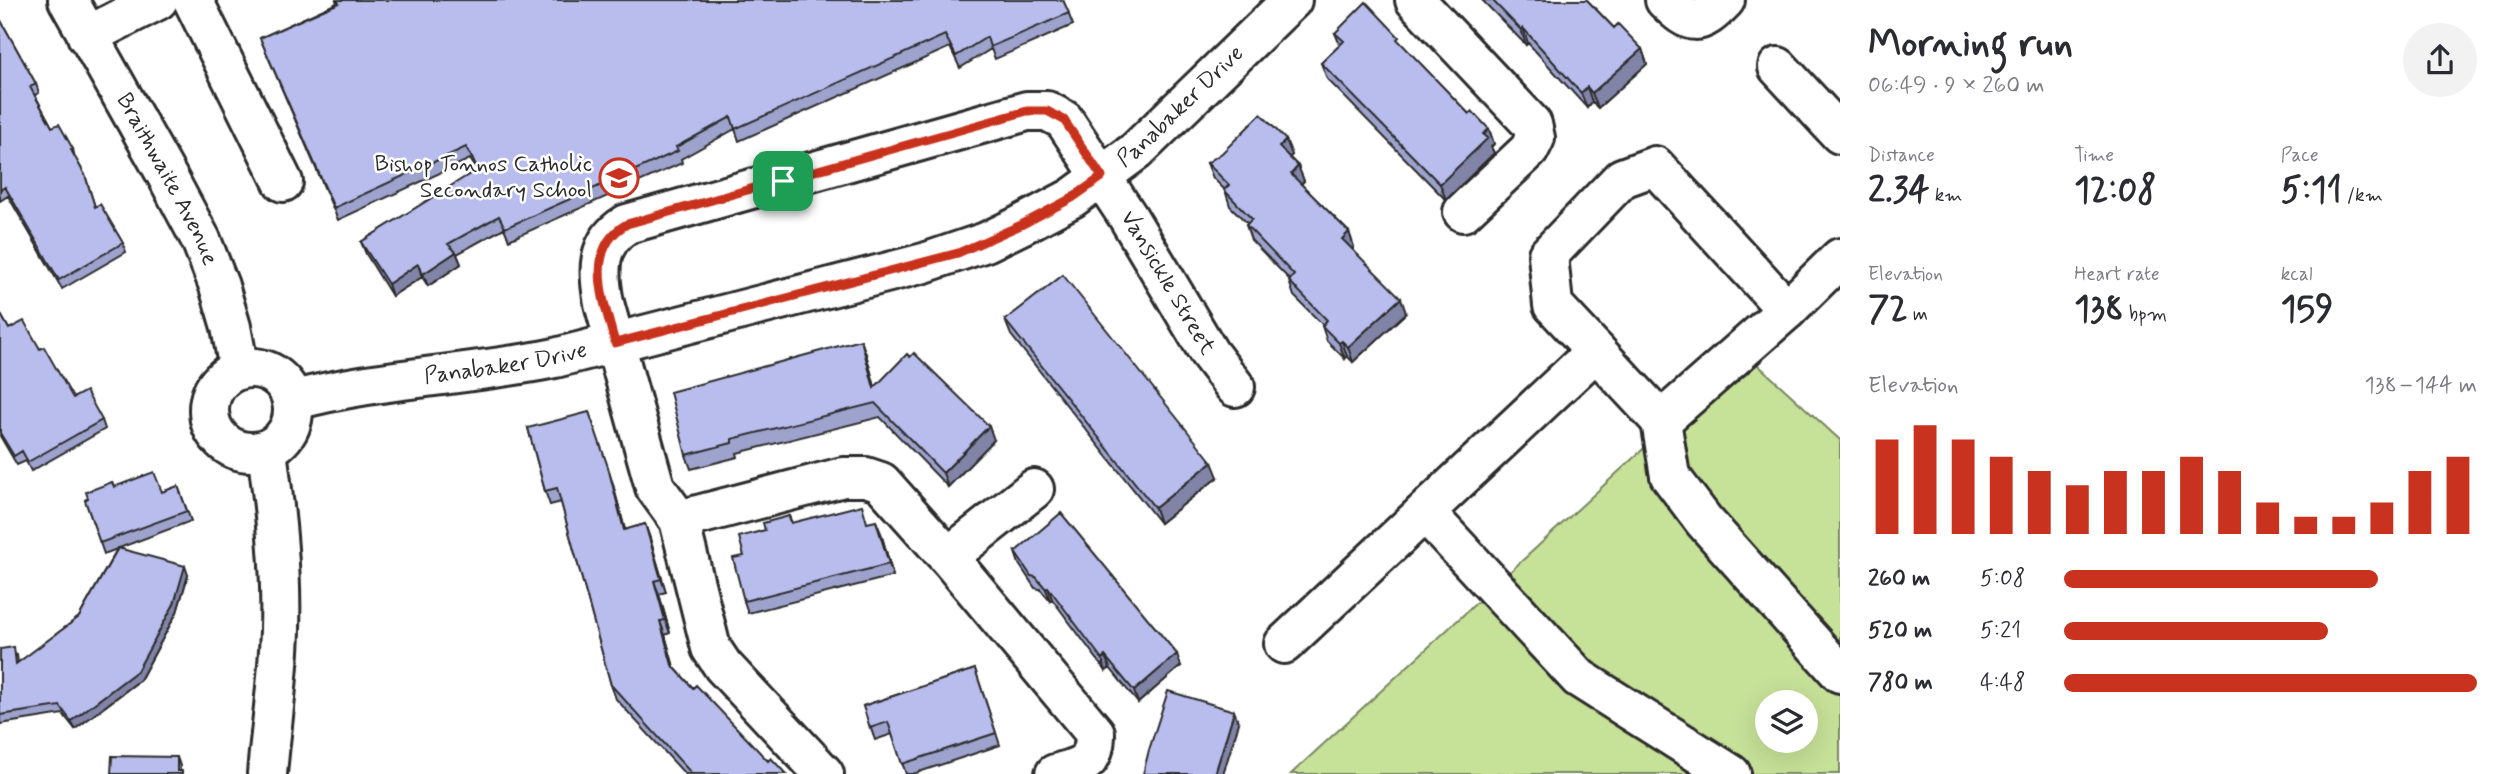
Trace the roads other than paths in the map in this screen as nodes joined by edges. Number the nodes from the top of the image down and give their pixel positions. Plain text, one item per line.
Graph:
1 (68, 0) edge
2 (158, 0) edge
3 (192, 0) edge
4 (1292, 0) edge
5 (1415, 0) edge
6 (1665, 0) edge
7 (1726, 0) edge
8 (87, 36) junction
9 (1777, 67) dead end
10 (1840, 134) edge
11 (1102, 177) junction
12 (283, 182) dead end
13 (1463, 212) dead end
14 (1840, 258) edge
15 (1787, 310) junction
16 (615, 343) junction
17 (1596, 351) junction
18 (239, 369) junction
19 (1235, 387) dead end
20 (292, 401) junction
21 (1661, 421) junction
22 (267, 451) junction
23 (1034, 489) dead end
24 (1425, 512) junction
25 (680, 520) junction
26 (948, 557) junction
27 (1283, 644) dead end
28 (1840, 673) edge
29 (267, 774) edge
30 (824, 774) edge
31 (1055, 774) edge
32 (1731, 774) edge

1 - 8 street, Braithwaite Avenue
2 - 8 street
3 - 12 street
4 - 11 street, Panabaker Drive
5 - 13 street
6 - 7 street
8 - 18 street, Braithwaite Avenue
9 - 10 street
11 - 16 street, Panabaker Drive
11 - 16 street, Vansickle Street
11 - 19 street, Vansickle Street
14 - 15 street
15 - 17 street
15 - 21 street
16 - 20 street, Panabaker Drive
16 - 25 street, Vansickle Street
17 - 21 street
17 - 24 street
18 - 20 street
18 - 22 street
20 - 22 street
21 - 28 street
22 - 29 street
23 - 26 street
24 - 27 street
24 - 32 street
25 - 26 street
25 - 30 street
26 - 31 street

